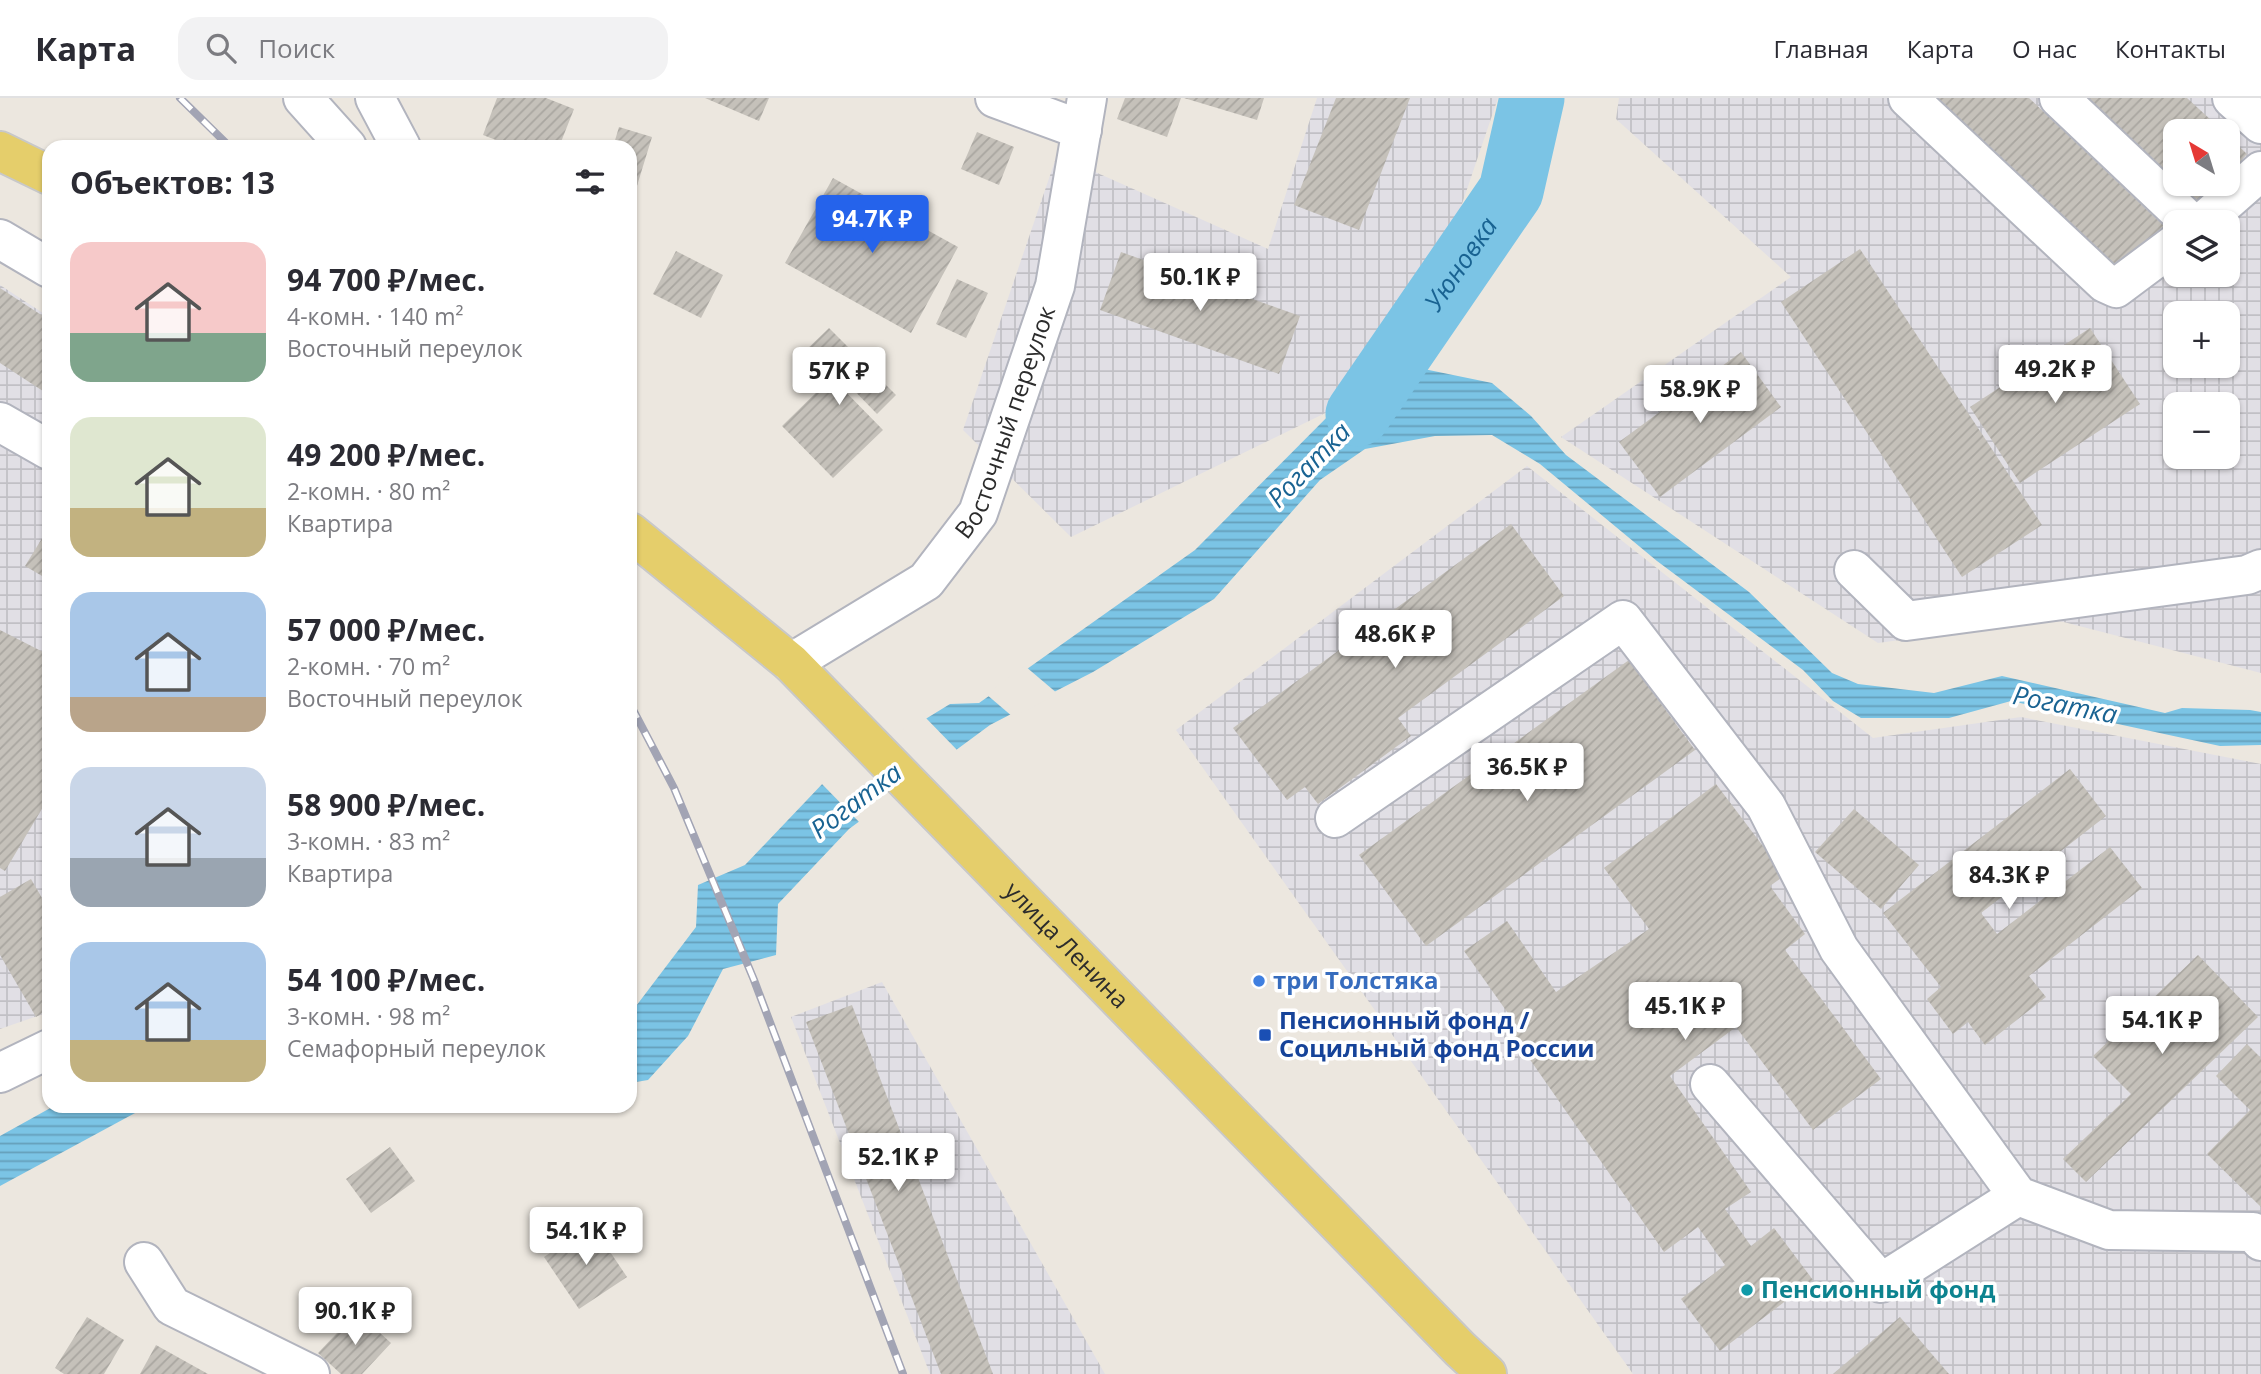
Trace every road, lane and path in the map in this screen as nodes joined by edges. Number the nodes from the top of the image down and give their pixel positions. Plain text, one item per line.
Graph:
1 (303, 98) edge
2 (375, 98) edge
3 (995, 98) edge
4 (1908, 98) edge
5 (2059, 98) edge
6 (2232, 98) edge
7 (1085, 114) edge
8 (2261, 124) edge
9 (341, 140) edge
10 (397, 140) edge
11 (0, 151) edge
12 (2261, 171) edge
13 (42, 172) edge
14 (2177, 210) edge
15 (2217, 210) edge
16 (0, 239) edge
17 (2163, 253) edge
18 (42, 264) edge
19 (0, 422) edge
20 (42, 446) edge
21 (637, 538) edge
22 (2261, 569) edge
23 (1854, 570) dead end
24 (791, 663) junction
25 (1335, 818) dead end
26 (42, 1052) edge
27 (0, 1073) edge
28 (1710, 1084) dead end
29 (2018, 1196) junction
30 (2261, 1241) edge
31 (144, 1262) dead end
32 (310, 1374) edge
33 (1487, 1374) edge

1 - 9 street
2 - 10 street
3 - 7 street
4 - 17 street
5 - 14 street
6 - 8 street
7 - 24 street, Восточный переулок
11 - 13 main road
12 - 15 street
16 - 18 street
19 - 20 street
21 - 24 main road, улица Ленина
22 - 23 street
24 - 33 main road, улица Ленина
25 - 29 street
26 - 27 street
28 - 29 street
29 - 30 street
31 - 32 street

